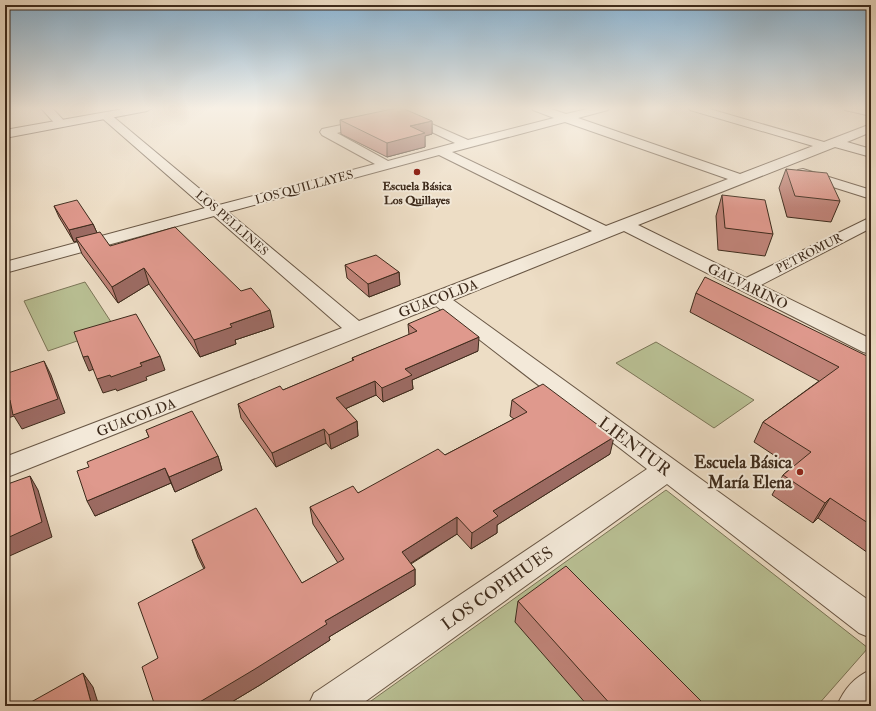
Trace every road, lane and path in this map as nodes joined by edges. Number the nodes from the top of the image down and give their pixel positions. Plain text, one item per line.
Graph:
1 (136, 141) edge
2 (343, 141) edge
3 (461, 141) edge
4 (478, 141) edge
5 (632, 141) edge
6 (818, 141) edge
7 (836, 141) edge
8 (467, 144) junction
9 (829, 144) junction
10 (440, 151) junction
11 (871, 153) edge
12 (386, 165) junction
13 (777, 165) junction
14 (741, 179) junction
15 (871, 195) edge
16 (217, 210) junction
17 (871, 222) edge
18 (625, 224) junction
19 (606, 232) junction
20 (5, 268) edge
21 (747, 285) junction
22 (438, 298) junction
23 (357, 330) junction
24 (871, 346) edge
25 (5, 468) edge
26 (667, 470) junction
27 (871, 622) edge
28 (871, 688) edge
29 (327, 706) edge
30 (856, 706) edge

1 - 16 street, LOS PELLINES
2 - 12 street
3 - 8 street
4 - 8 street, LOS QUILLAYES
5 - 14 street
6 - 9 street
7 - 9 street, GUACOLDA
8 - 10 street, LOS QUILLAYES
9 - 11 street
9 - 13 street, GUACOLDA
10 - 12 street, LOS QUILLAYES
10 - 19 street
12 - 16 street, LOS QUILLAYES
13 - 14 street, GUACOLDA
13 - 15 street
14 - 18 street, GUACOLDA
16 - 20 street, LOS QUILLAYES
16 - 23 street, LOS PELLINES
17 - 21 street, PETROMUR
18 - 19 street, GUACOLDA
18 - 21 street, GALVARINO
19 - 22 street, GUACOLDA
21 - 24 street, GALVARINO
22 - 23 street, GUACOLDA
22 - 26 street, LIENTUR
23 - 25 street, GUACOLDA
26 - 27 street, LIENTUR
26 - 29 street, LOS COPIHUES
28 - 30 street

